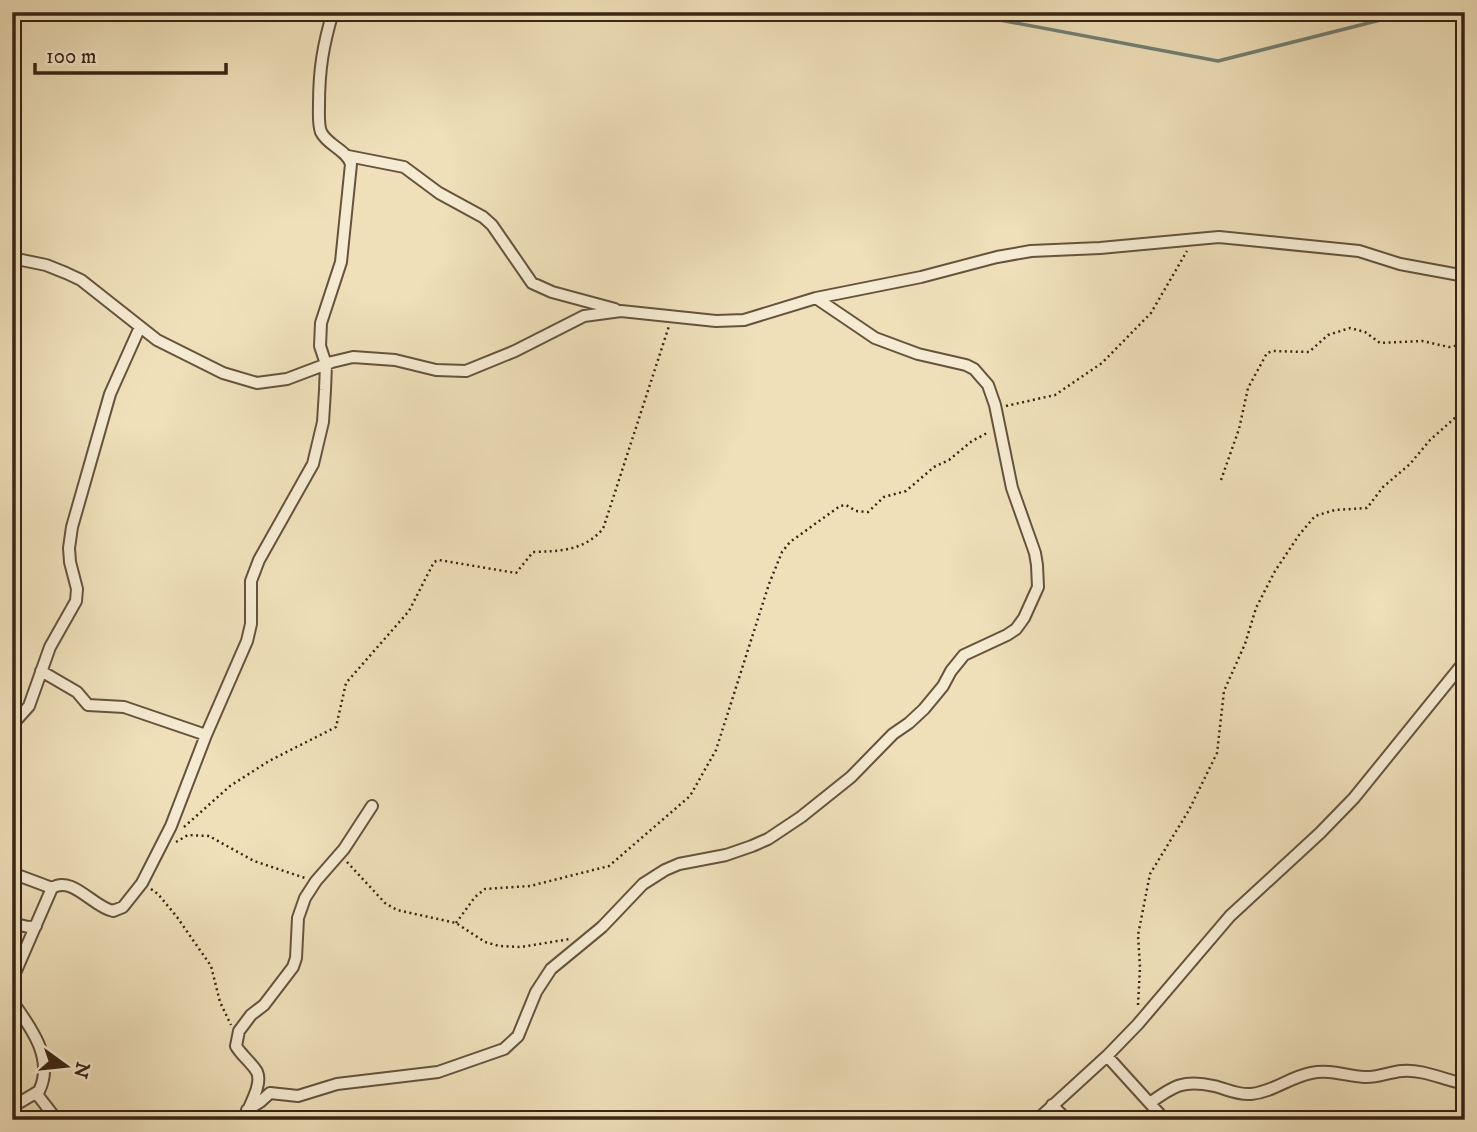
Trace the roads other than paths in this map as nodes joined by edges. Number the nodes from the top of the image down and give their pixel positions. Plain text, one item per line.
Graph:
1 (333, 12) edge
2 (348, 156) junction
3 (12, 258) edge
4 (1465, 276) edge
5 (816, 298) junction
6 (621, 311) junction
7 (140, 327) junction
8 (326, 364) junction
9 (1465, 661) edge
10 (41, 671) junction
11 (12, 724) edge
12 (206, 735) junction
13 (372, 806) dead end
14 (12, 873) edge
15 (52, 888) junction
16 (12, 923) edge
17 (36, 926) junction
18 (12, 980) edge
19 (12, 1001) edge
20 (1107, 1056) junction
21 (1465, 1084) edge
22 (36, 1093) junction
23 (1150, 1103) junction
24 (1052, 1105) junction
25 (12, 1107) edge
26 (246, 1115) edge
27 (57, 1120) edge
28 (1037, 1120) edge
29 (1067, 1120) edge
30 (1165, 1120) edge

1 - 2 street
2 - 6 street
2 - 8 street
3 - 7 street
4 - 5 street
5 - 6 street
5 - 26 street
6 - 8 street
7 - 8 street
7 - 10 street
8 - 12 street
9 - 20 street
10 - 11 street
10 - 12 street
12 - 15 street
13 - 26 street
14 - 15 street
15 - 17 street
16 - 17 street
17 - 18 street
19 - 22 street
20 - 23 street
20 - 24 street
21 - 23 street
22 - 25 street
22 - 27 street
23 - 30 street
24 - 28 street
24 - 29 street

